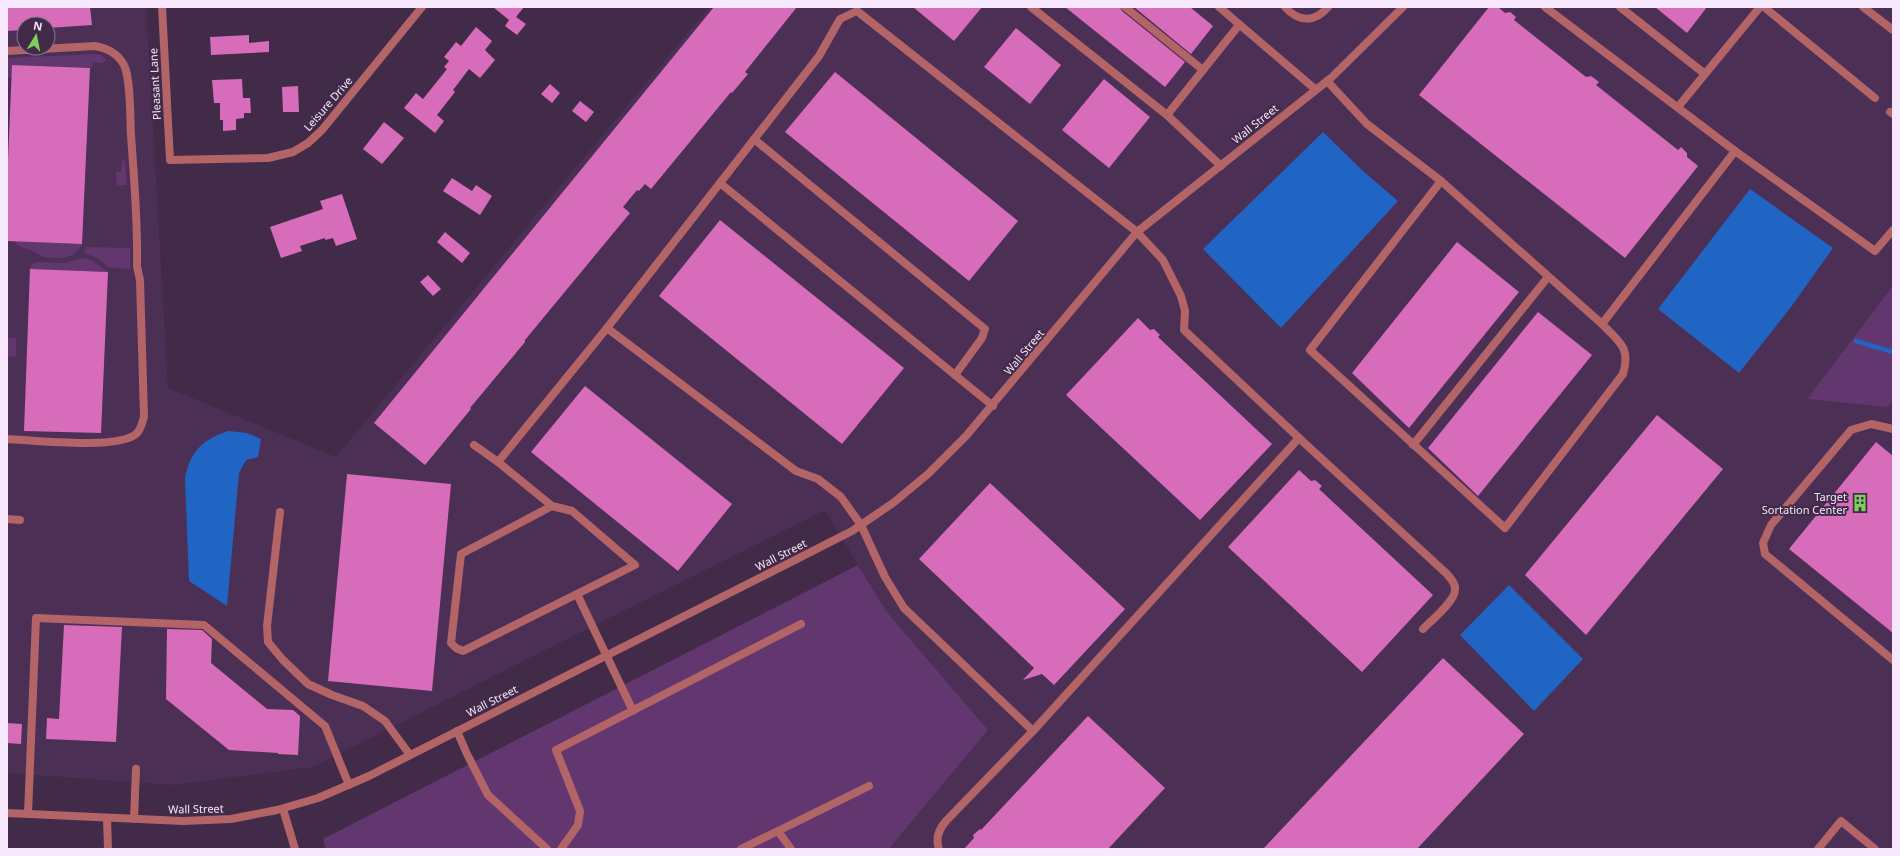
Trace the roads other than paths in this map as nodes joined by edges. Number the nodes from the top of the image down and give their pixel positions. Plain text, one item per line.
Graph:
1 (162, 7) edge
2 (422, 7) edge
3 (1031, 7) edge
4 (1125, 7) edge
5 (1219, 7) edge
6 (1285, 7) edge
7 (1328, 7) edge
8 (1403, 7) edge
9 (1545, 7) edge
10 (1620, 7) edge
11 (1760, 7) edge
12 (1764, 7) edge
13 (1863, 7) edge
14 (1239, 25) junction
15 (1893, 30) edge
16 (7, 51) edge
17 (1203, 70) junction
18 (1705, 74) junction
19 (1326, 80) junction
20 (1315, 89) junction
21 (1875, 98) dead end
22 (1678, 107) junction
23 (1167, 115) junction
24 (754, 139) junction
25 (1735, 151) junction
26 (170, 160) joint
27 (1221, 166) junction
28 (1441, 181) junction
29 (720, 183) junction
30 (1893, 230) edge
31 (1137, 232) junction
32 (1548, 277) junction
33 (1602, 324) junction
34 (606, 328) junction
35 (956, 375) junction
36 (993, 406) junction
37 (1893, 429) edge
38 (1299, 438) junction
39 (7, 439) edge
40 (474, 445) dead end
41 (1414, 445) junction
42 (498, 462) junction
43 (552, 506) junction
44 (280, 512) dead end
45 (7, 519) edge
46 (20, 520) dead end
47 (861, 525) junction
48 (577, 594) junction
49 (801, 624) dead end
50 (1423, 629) dead end
51 (606, 656) junction
52 (1893, 660) edge
53 (633, 710) junction
54 (457, 731) junction
55 (1033, 731) junction
56 (410, 755) junction
57 (136, 769) dead end
58 (350, 785) junction
59 (869, 786) dead end
60 (283, 809) junction
61 (7, 813) edge
62 (28, 814) junction
63 (106, 818) junction
64 (134, 819) junction
65 (778, 831) junction
66 (108, 849) edge
67 (295, 849) edge
68 (548, 849) edge
69 (561, 849) edge
70 (741, 849) edge
71 (791, 849) edge
72 (939, 849) edge
73 (1818, 849) edge
74 (1875, 849) edge

1 - 26 street, Pleasant Lane
2 - 26 street, Leisure Drive
3 - 23 street
4 - 17 street
5 - 14 street
6 - 7 street
8 - 19 street, Wall Street
9 - 22 street
10 - 18 street
11 - 18 street
12 - 21 street
13 - 15 street
14 - 17 street
14 - 20 street
16 - 39 street
17 - 23 street
18 - 22 street
19 - 20 street, Wall Street
19 - 28 street
20 - 27 street, Wall Street
22 - 25 street
23 - 27 street
24 - 29 street
24 - 31 street
24 - 35 street
25 - 30 street
25 - 33 street
27 - 31 street, Wall Street
28 - 32 street
28 - 41 street
29 - 34 street
29 - 35 street
31 - 36 street, Wall Street
31 - 38 street
32 - 33 street
32 - 41 street
33 - 41 street
34 - 42 street
34 - 47 street
35 - 36 street
36 - 47 street, Wall Street
37 - 52 street
38 - 50 street
38 - 55 street
40 - 42 street
42 - 43 street
43 - 48 street
43 - 48 street
44 - 56 street
45 - 46 street
47 - 51 street, Wall Street
47 - 55 street
48 - 51 street
49 - 53 street
51 - 53 street
51 - 54 street, Wall Street
53 - 69 street
54 - 56 street, Wall Street
54 - 68 street
55 - 72 street
56 - 58 street, Wall Street
57 - 64 street
58 - 60 street, Wall Street
58 - 62 street
59 - 65 street
60 - 64 street, Wall Street
60 - 67 street
61 - 62 street, Wall Street
62 - 63 street, Wall Street
63 - 64 street, Wall Street
63 - 66 street
65 - 70 street
65 - 71 street
73 - 74 street

